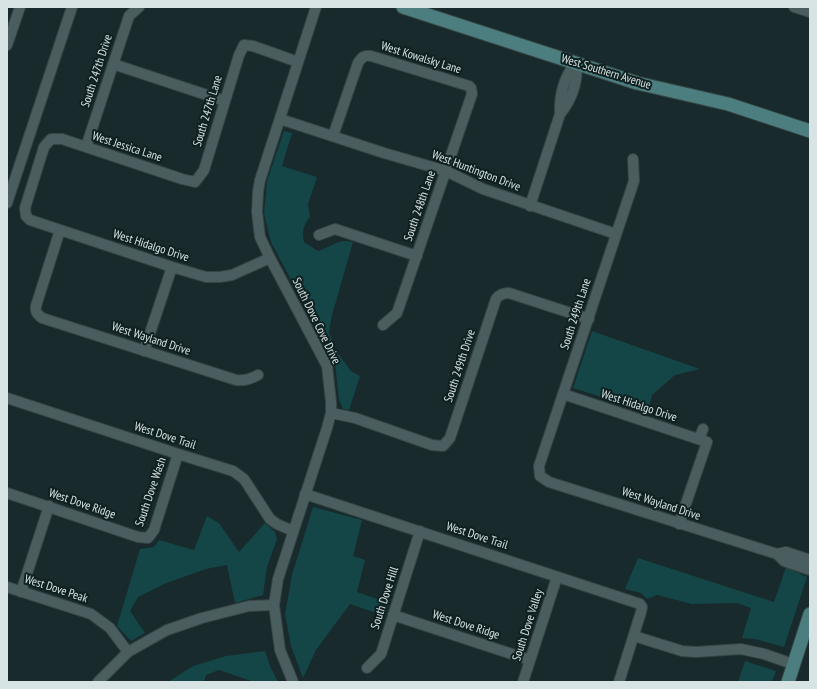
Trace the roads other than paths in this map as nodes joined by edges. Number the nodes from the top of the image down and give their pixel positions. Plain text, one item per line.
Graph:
1 (20, 7) edge
2 (72, 7) edge
3 (139, 7) edge
4 (316, 7) edge
5 (404, 7) edge
6 (794, 7) edge
7 (810, 12) edge
8 (7, 45) edge
9 (298, 62) junction
10 (576, 63) junction
11 (112, 64) junction
12 (471, 88) joint
13 (225, 101) junction
14 (280, 119) junction
15 (810, 131) edge
16 (333, 136) junction
17 (86, 147) junction
18 (633, 159) dead end
19 (446, 171) junction
20 (195, 182) joint
21 (7, 203) edge
22 (530, 206) junction
23 (26, 216) joint
24 (60, 230) junction
25 (616, 234) junction
26 (319, 235) dead end
27 (417, 256) junction
28 (270, 258) junction
29 (172, 267) junction
30 (588, 319) junction
31 (383, 325) dead end
32 (144, 350) junction
33 (258, 375) dead end
34 (563, 394) junction
35 (7, 398) edge
36 (331, 413) junction
37 (703, 429) dead end
38 (703, 441) junction
39 (178, 454) junction
40 (540, 476) joint
41 (7, 493) edge
42 (305, 494) junction
43 (49, 506) junction
44 (679, 524) junction
45 (293, 531) junction
46 (420, 532) junction
47 (148, 538) joint
48 (777, 554) junction
49 (810, 560) edge
50 (810, 570) edge
51 (558, 577) junction
52 (7, 587) edge
53 (21, 592) junction
54 (274, 605) junction
55 (810, 614) edge
56 (393, 615) junction
57 (634, 636) junction
58 (128, 652) junction
59 (530, 660) junction
60 (794, 664) junction
61 (367, 668) dead end
62 (98, 682) edge
63 (293, 682) edge
64 (523, 682) edge
65 (619, 682) edge
66 (788, 682) edge

1 - 8 street
2 - 21 street
3 - 11 street, South 247th Drive
4 - 9 street, South Dove Cove Drive
5 - 10 main road, West Southern Avenue
6 - 7 street
9 - 13 street, South 247th Lane
9 - 14 street, South Dove Cove Drive
10 - 15 main road, West Southern Avenue
10 - 22 street
11 - 13 street
11 - 17 street, South 247th Drive
12 - 16 street, West Kowalsky Lane
12 - 19 street, South 248th Lane
13 - 20 street, South 247th Lane
14 - 16 street, West Huntington Drive
14 - 28 street, South Dove Cove Drive
16 - 19 street, West Huntington Drive
17 - 20 street, West Jessica Lane
17 - 23 street, West Jessica Lane
18 - 25 street, South 249th Lane
19 - 22 street, West Huntington Drive
19 - 27 street, South 248th Lane
22 - 25 street, West Huntington Drive
23 - 24 street, West Hidalgo Drive
24 - 29 street, West Hidalgo Drive
24 - 32 street, West Wayland Drive
25 - 30 street, South 249th Lane
26 - 27 street
27 - 31 street, South 248th Lane
28 - 29 street, West Hidalgo Drive
28 - 36 street, South Dove Cove Drive
29 - 32 street
30 - 34 street, South 249th Lane
30 - 36 street, South 249th Drive
32 - 33 street, West Wayland Drive
34 - 38 street, West Hidalgo Drive
34 - 40 street, South 249th Lane
35 - 39 street, West Dove Trail
36 - 42 street, South Dove Cove Drive
37 - 38 street
38 - 44 street
39 - 45 street, West Dove Trail
39 - 47 street, South Dove Wash
40 - 44 street, West Wayland Drive
41 - 43 street, West Dove Ridge
42 - 45 street, South Dove Cove Drive
42 - 46 street, West Dove Trail
43 - 47 street, West Dove Ridge
43 - 53 street
44 - 48 street, West Wayland Drive
45 - 54 street, South Dove Cove Drive
46 - 51 street, West Dove Trail
46 - 56 street, South Dove Hill
48 - 49 street, West Wayland Drive
48 - 50 street, West Wayland Drive
51 - 57 street, West Dove Trail
51 - 59 street, South Dove Valley
52 - 53 street, West Dove Peak
53 - 58 street, West Dove Peak
54 - 58 street
54 - 63 street, South Dove Cove Drive
55 - 60 main road
56 - 59 street, West Dove Ridge
56 - 61 street, South Dove Hill
57 - 60 street
57 - 65 street
58 - 62 street
59 - 64 street, South Dove Valley
60 - 66 main road

